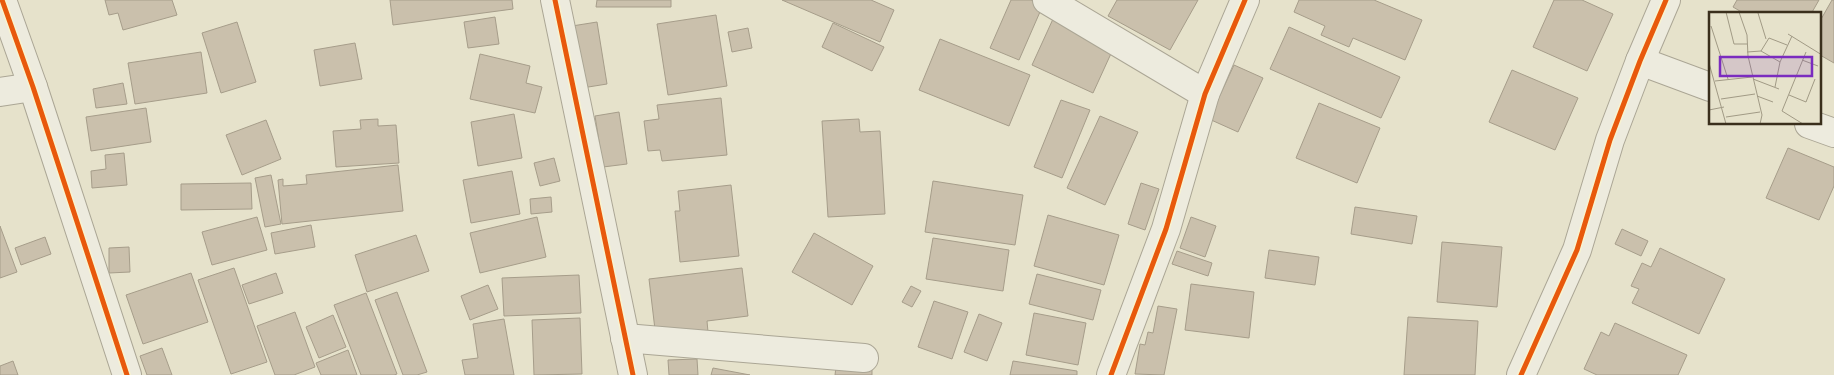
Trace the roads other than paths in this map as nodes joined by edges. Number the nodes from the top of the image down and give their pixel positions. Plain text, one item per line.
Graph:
1 (2, 0) edge
2 (555, 0) edge
3 (1047, 0) edge
4 (1245, 0) edge
5 (1666, 0) edge
6 (1640, 61) junction
7 (33, 87) junction
8 (1709, 87) edge
9 (0, 92) edge
10 (1205, 94) junction
11 (1812, 125) edge
12 (1834, 133) edge
13 (625, 338) junction
14 (864, 358) dead end
15 (127, 375) edge
16 (633, 375) edge
17 (1111, 375) edge
18 (1522, 375) edge

1 - 7 street
2 - 13 street
3 - 10 street
4 - 10 street
5 - 6 street
6 - 8 street
6 - 18 street
7 - 9 street
7 - 15 street
10 - 17 street
11 - 12 street
13 - 14 street
13 - 16 street

